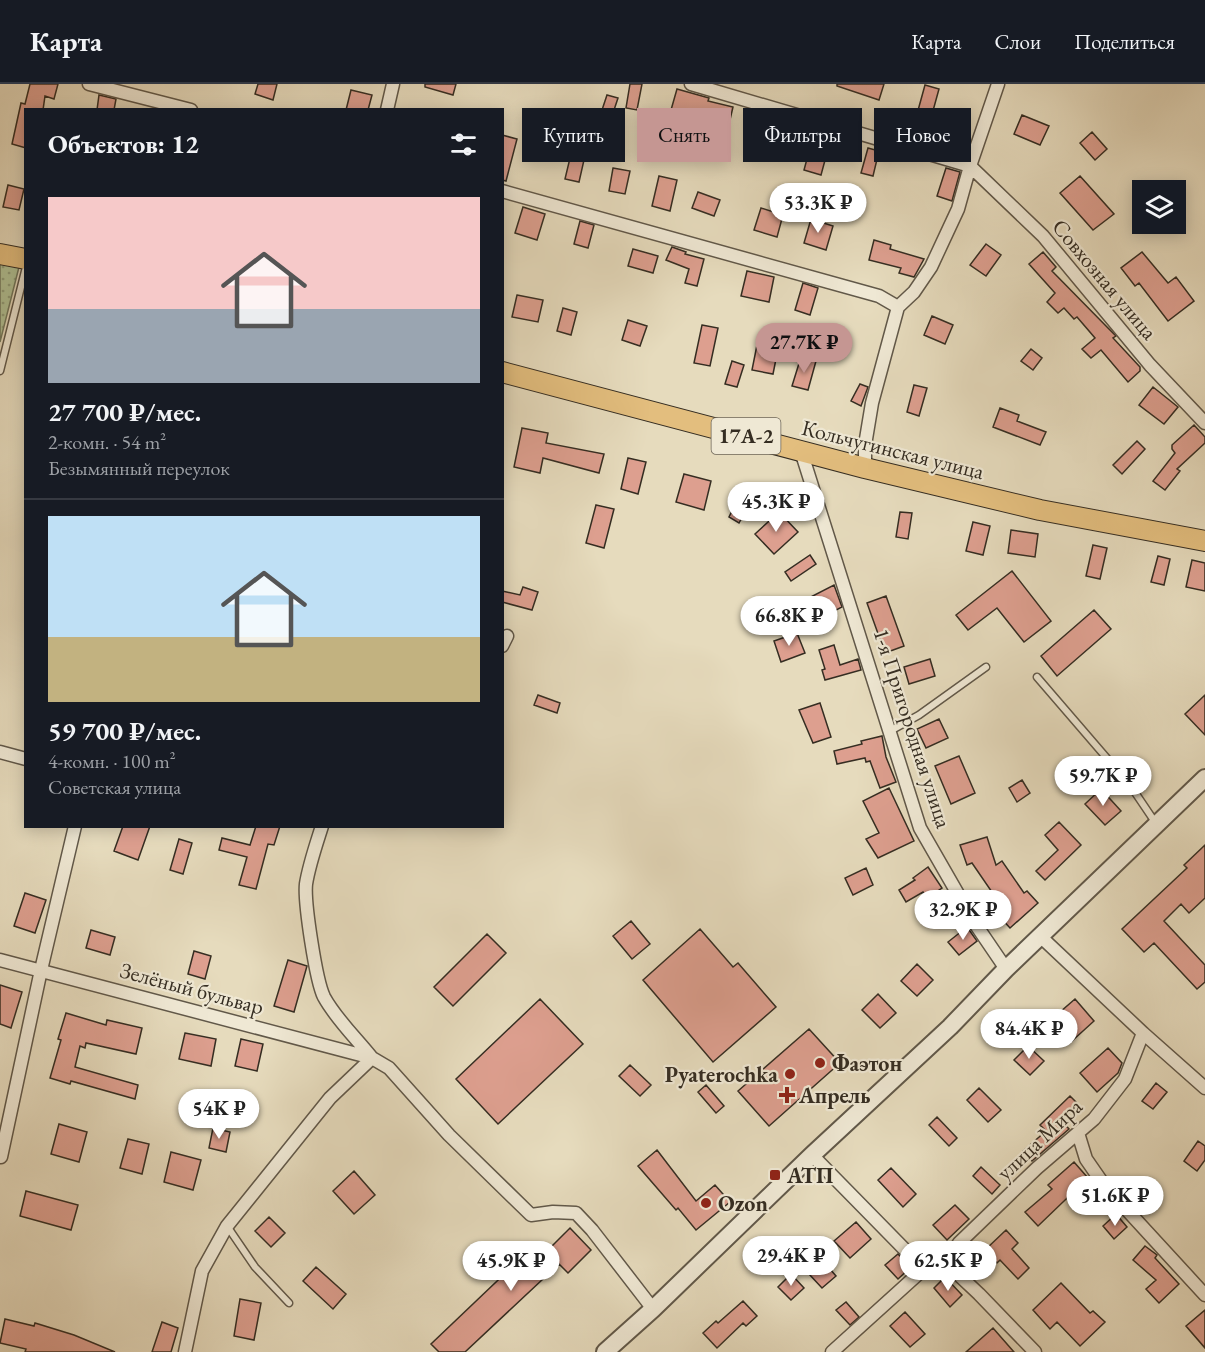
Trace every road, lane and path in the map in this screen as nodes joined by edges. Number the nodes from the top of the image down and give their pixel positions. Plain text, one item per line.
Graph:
1 (89, 84) edge
2 (393, 84) edge
3 (691, 84) edge
4 (998, 84) edge
5 (183, 108) edge
6 (387, 108) edge
7 (970, 166) junction
8 (504, 192) edge
9 (0, 254) edge
10 (24, 259) edge
11 (24, 275) edge
12 (898, 308) junction
13 (0, 372) edge
14 (504, 373) edge
15 (1205, 423) edge
16 (801, 450) junction
17 (865, 468) junction
18 (1205, 542) edge
19 (986, 667) dead end
20 (1037, 677) dead end
21 (890, 731) junction
22 (0, 752) edge
23 (24, 758) edge
24 (1205, 778) edge
25 (1157, 825) junction
26 (75, 828) edge
27 (321, 828) edge
28 (1040, 936) junction
29 (0, 960) edge
30 (1006, 969) junction
31 (41, 970) junction
32 (1143, 1033) junction
33 (372, 1058) junction
34 (1205, 1088) edge
35 (1078, 1134) junction
36 (812, 1155) junction
37 (1, 1157) edge
38 (227, 1226) junction
39 (946, 1263) junction
40 (927, 1266) junction
41 (1205, 1295) edge
42 (289, 1303) dead end
43 (653, 1309) junction
44 (185, 1352) edge
45 (605, 1352) edge
46 (832, 1352) edge
47 (1035, 1352) edge

1 - 5 street
2 - 6 street
3 - 7 street
4 - 7 street
7 - 12 street
7 - 15 street, Совхозная улица
8 - 12 street
9 - 10 main road
11 - 13 lane
12 - 17 street
14 - 16 main road, Кольчугинская улица / 17А-2
16 - 17 main road, Кольчугинская улица / 17А-2
16 - 21 street, 1-я Пригородная улица
17 - 18 main road, Кольчугинская улица / 17А-2
19 - 21 lane
20 - 25 lane
21 - 30 street, 1-я Пригородная улица
22 - 23 street
24 - 25 street
25 - 28 street
26 - 31 street
27 - 33 street
28 - 30 street
28 - 32 street
29 - 31 street, Зелёный бульвар
30 - 36 street
31 - 33 street, Зелёный бульвар
31 - 37 street
32 - 34 street
32 - 35 street, улица Мира
33 - 38 street
33 - 43 street
35 - 39 street, улица Мира
35 - 41 street
36 - 40 street
36 - 43 street
38 - 42 lane
38 - 44 street
39 - 40 street
39 - 47 street
40 - 46 street
43 - 45 street

